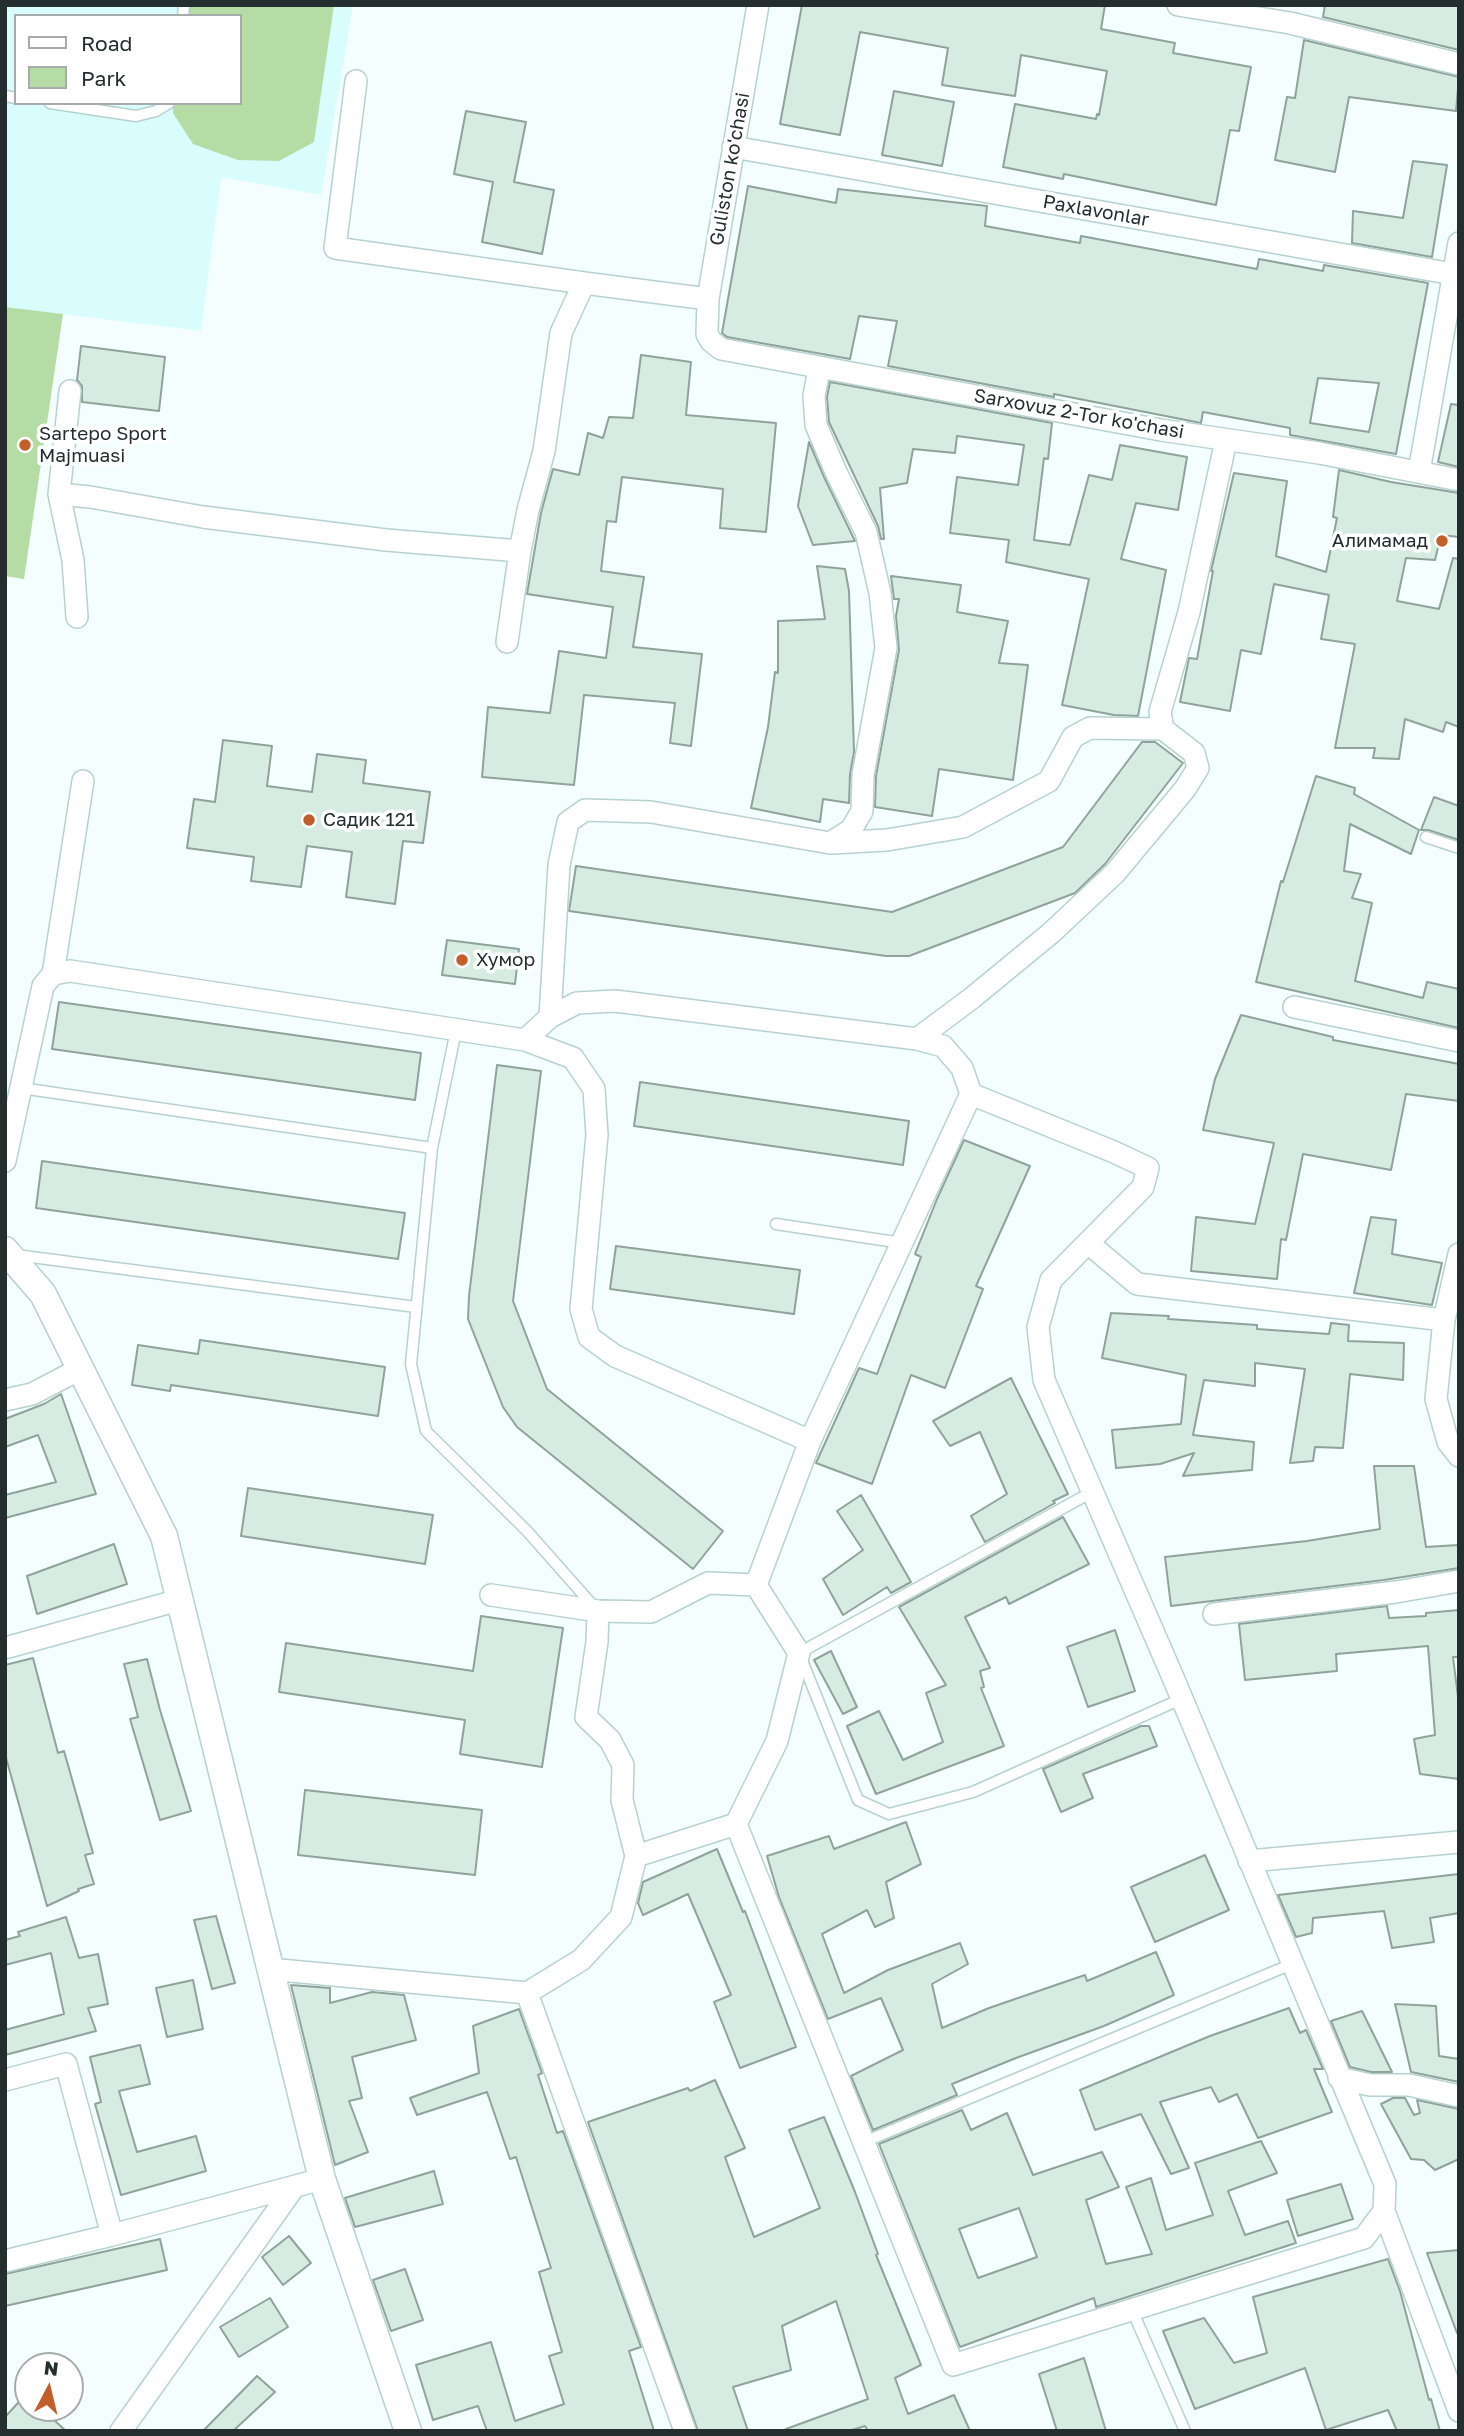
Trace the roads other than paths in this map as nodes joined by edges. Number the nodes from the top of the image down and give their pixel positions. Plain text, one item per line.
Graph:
1 (758, 5) edge
2 (1178, 5) edge
3 (1459, 64) edge
4 (356, 81) dead end
5 (63, 105) edge
6 (166, 105) edge
7 (733, 147) junction
8 (1459, 243) edge
9 (1456, 275) edge
10 (584, 283) junction
11 (708, 299) junction
12 (707, 334) joint
13 (820, 369) junction
14 (70, 391) dead end
15 (1226, 440) junction
16 (1419, 472) junction
17 (1459, 480) edge
18 (59, 494) junction
19 (520, 551) junction
20 (77, 617) dead end
21 (507, 642) dead end
22 (1163, 729) junction
23 (83, 781) dead end
24 (1426, 837) dead end
25 (830, 843) junction
26 (1459, 848) edge
27 (53, 974) junction
28 (1294, 1007) dead end
29 (550, 1017) junction
30 (456, 1030) junction
31 (917, 1039) junction
32 (525, 1040) junction
33 (1459, 1041) edge
34 (21, 1088) junction
35 (971, 1094) junction
36 (432, 1148) junction
37 (5, 1161) edge
38 (776, 1224) dead end
39 (902, 1243) junction
40 (1088, 1243) junction
41 (7, 1253) edge
42 (1459, 1254) edge
43 (416, 1307) junction
44 (1444, 1320) junction
45 (80, 1369) junction
46 (5, 1400) edge
47 (810, 1441) junction
48 (1459, 1456) edge
49 (1092, 1492) junction
50 (1459, 1581) edge
51 (756, 1585) junction
52 (491, 1595) dead end
53 (179, 1600) junction
54 (598, 1611) junction
55 (1214, 1614) dead end
56 (5, 1648) edge
57 (799, 1653) junction
58 (1181, 1699) junction
59 (736, 1824) junction
60 (1459, 1842) edge
61 (636, 1856) junction
62 (1249, 1861) junction
63 (1292, 1964) junction
64 (269, 1969) junction
65 (527, 1993) junction
66 (1339, 2078) junction
67 (5, 2080) edge
68 (1459, 2096) edge
69 (864, 2142) junction
70 (322, 2179) junction
71 (295, 2187) junction
72 (1384, 2211) junction
73 (112, 2235) junction
74 (5, 2261) edge
75 (1132, 2310) junction
76 (1459, 2411) edge
77 (121, 2431) edge
78 (408, 2431) edge
79 (685, 2431) edge
80 (1185, 2431) edge

1 - 7 street, Guliston ko'chasi
2 - 3 street
4 - 10 street
5 - 6 lane
7 - 9 street, Paxlavonlar
7 - 11 street, Guliston ko'chasi
8 - 9 street
9 - 16 street
10 - 11 street
10 - 19 street
11 - 12 street, Guliston ko'chasi
12 - 13 street, Sarxovuz 2-Tor ko'chasi
13 - 15 street, Sarxovuz 2-Tor ko'chasi
13 - 25 street
14 - 18 street
15 - 16 street, Sarxovuz 2-Tor ko'chasi
15 - 22 street
16 - 17 street, Sarxovuz 2-Tor ko'chasi
18 - 19 street
18 - 20 street
19 - 21 street
22 - 25 street
22 - 31 street
23 - 27 street
24 - 26 lane
25 - 29 street
27 - 30 street
27 - 34 street
28 - 33 street
29 - 31 street
29 - 32 street
30 - 32 street
30 - 36 lane
31 - 35 street
32 - 47 street
34 - 36 lane
34 - 37 street
35 - 39 street
35 - 40 street
36 - 43 lane
38 - 39 lane
39 - 47 street
40 - 44 street
40 - 49 street
41 - 43 lane
41 - 45 street
42 - 44 street
43 - 54 lane
44 - 48 street
45 - 46 street
45 - 53 street
47 - 51 street
49 - 57 lane
49 - 58 street
50 - 55 street
51 - 54 street
51 - 57 street
52 - 54 street
53 - 56 street
53 - 64 street
54 - 61 street
57 - 58 lane
57 - 59 street
58 - 62 street
59 - 61 street
59 - 69 street
60 - 62 street
61 - 65 street
62 - 63 street
63 - 66 street
63 - 69 lane
64 - 65 street
64 - 70 street
65 - 79 street
66 - 68 street
66 - 72 street
67 - 73 street
69 - 75 street
70 - 71 street
70 - 78 street
71 - 73 street
71 - 77 street
72 - 75 street
72 - 76 street
73 - 74 street
75 - 80 lane

